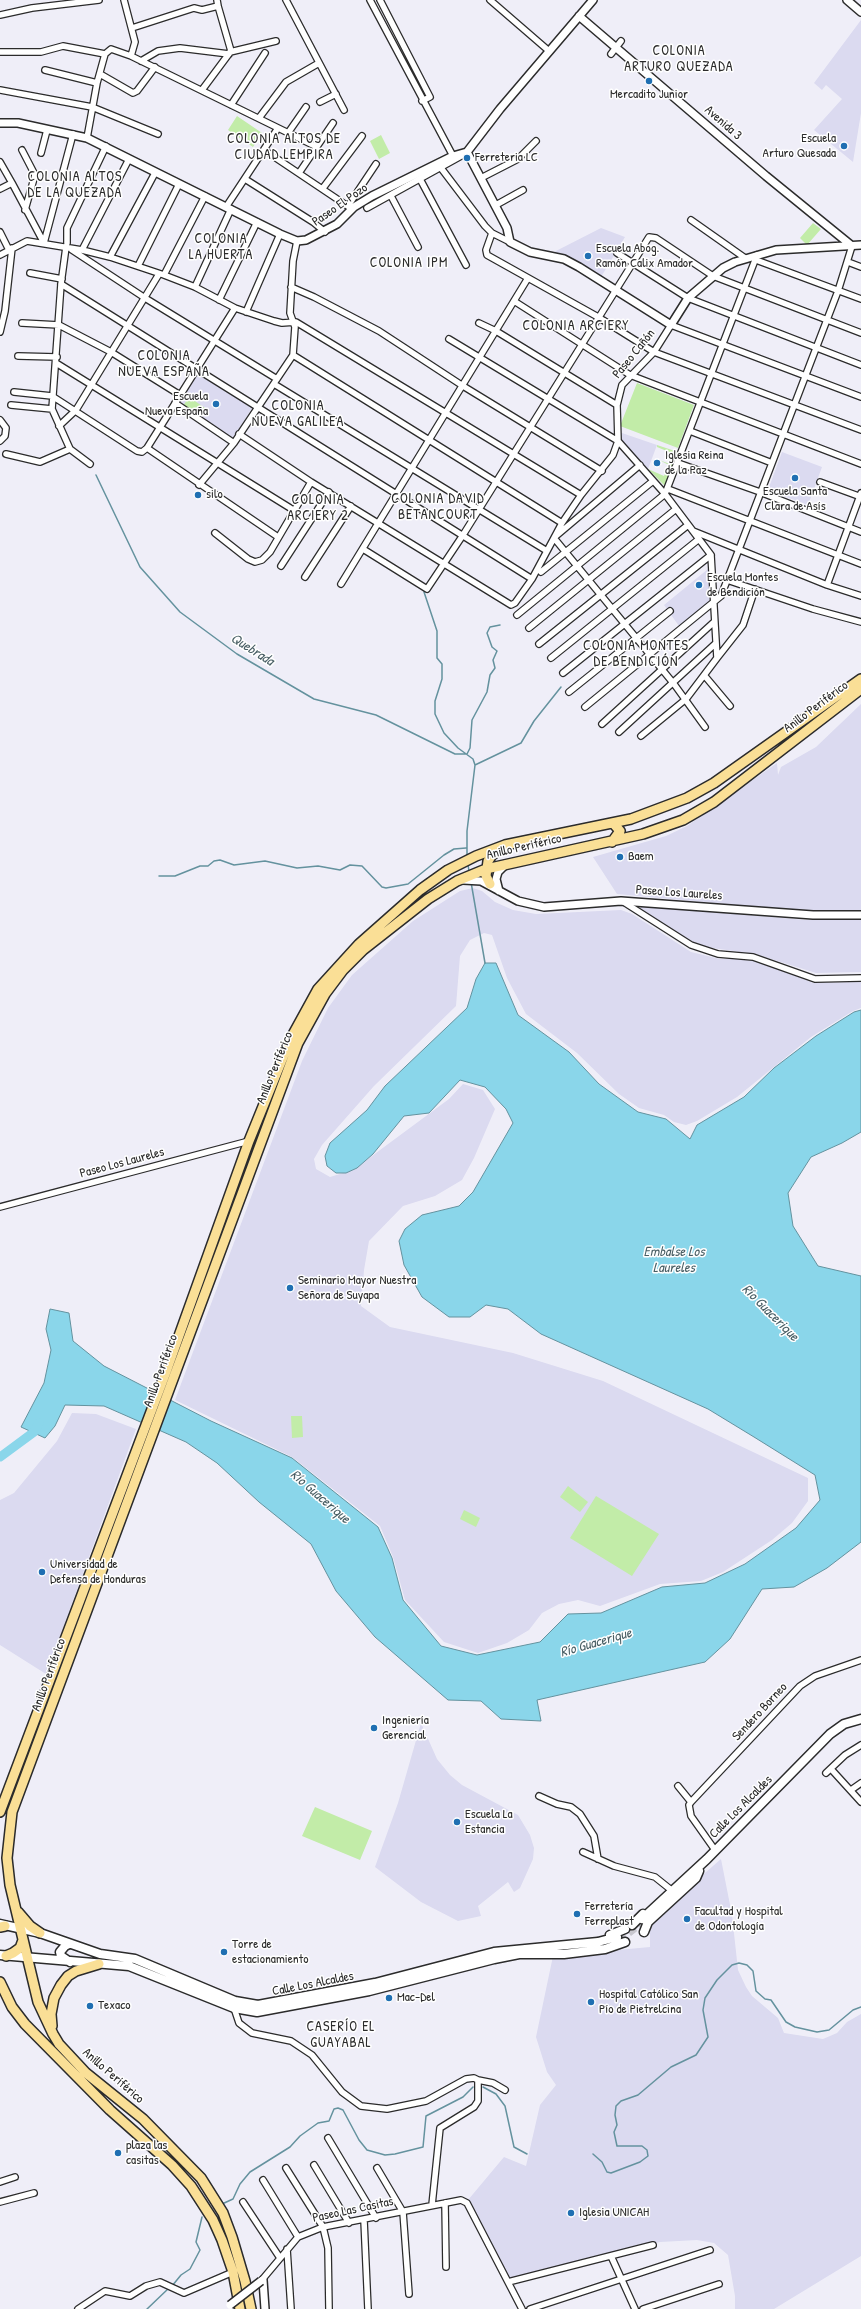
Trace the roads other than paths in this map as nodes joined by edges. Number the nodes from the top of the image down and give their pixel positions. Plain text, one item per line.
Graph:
1 (99, 0) edge
2 (124, 0) edge
3 (217, 0) edge
4 (286, 0) edge
5 (370, 0) edge
6 (380, 0) edge
7 (490, 0) edge
8 (593, 0) edge
9 (847, 0) edge
10 (218, 6) junction
11 (861, 12) edge
12 (0, 15) edge
13 (579, 16) junction
14 (132, 28) junction
15 (276, 41) dead end
16 (621, 41) dead end
17 (616, 48) junction
18 (549, 51) junction
19 (0, 52) edge
20 (229, 53) junction
21 (265, 53) dead end
22 (105, 54) junction
23 (611, 54) dead end
24 (131, 56) junction
25 (141, 61) junction
26 (319, 63) junction
27 (155, 67) junction
28 (45, 70) dead end
29 (100, 74) junction
30 (97, 83) junction
31 (0, 90) edge
32 (202, 90) junction
33 (336, 94) junction
34 (422, 101) junction
35 (320, 102) dead end
36 (231, 105) junction
37 (92, 107) junction
38 (306, 107) dead end
39 (344, 110) dead end
40 (259, 118) junction
41 (0, 123) edge
42 (333, 123) dead end
43 (278, 128) junction
44 (47, 130) junction
45 (288, 133) junction
46 (73, 134) junction
47 (158, 134) dead end
48 (362, 136) dead end
49 (87, 138) junction
50 (536, 141) dead end
51 (106, 146) junction
52 (317, 147) junction
53 (22, 150) dead end
54 (264, 150) junction
55 (467, 152) junction
56 (41, 153) dead end
57 (453, 156) junction
58 (129, 158) junction
59 (0, 162) edge
60 (376, 164) dead end
61 (441, 168) junction
62 (299, 172) junction
63 (155, 173) junction
64 (481, 178) junction
65 (245, 179) junction
66 (420, 179) junction
67 (12, 184) junction
68 (179, 184) junction
69 (323, 188) junction
70 (0, 189) edge
71 (523, 190) dead end
72 (205, 196) junction
73 (391, 196) junction
74 (496, 205) junction
75 (350, 207) junction
76 (228, 208) junction
77 (367, 208) dead end
78 (25, 210) junction
79 (691, 220) dead end
80 (256, 222) junction
81 (0, 232) edge
82 (325, 232) junction
83 (492, 233) junction
84 (280, 234) junction
85 (297, 241) junction
86 (510, 242) junction
87 (44, 243) junction
88 (67, 245) junction
89 (861, 245) edge
90 (852, 246) junction
91 (418, 247) dead end
92 (11, 249) junction
93 (82, 250) junction
94 (617, 253) dead end
95 (0, 255) edge
96 (110, 257) junction
97 (745, 258) junction
98 (757, 258) junction
99 (632, 262) junction
100 (848, 262) junction
101 (466, 265) dead end
102 (138, 266) junction
103 (861, 267) edge
104 (30, 273) dead end
105 (162, 275) junction
106 (713, 276) junction
107 (528, 278) junction
108 (62, 282) junction
109 (195, 287) junction
110 (291, 287) junction
111 (745, 289) junction
112 (614, 290) junction
113 (838, 291) junction
114 (145, 298) junction
115 (688, 298) junction
116 (861, 299) edge
117 (219, 300) junction
118 (514, 301) junction
119 (235, 308) junction
120 (3, 311) edge
121 (246, 312) junction
122 (598, 317) junction
123 (734, 317) junction
124 (826, 320) junction
125 (292, 321) junction
126 (22, 323) dead end
127 (479, 323) dead end
128 (59, 325) junction
129 (671, 325) junction
130 (128, 326) junction
131 (496, 331) junction
132 (0, 332) edge
133 (861, 333) edge
134 (449, 339) dead end
135 (213, 340) junction
136 (724, 344) junction
137 (581, 345) junction
138 (816, 348) junction
139 (111, 352) junction
140 (654, 352) junction
141 (293, 355) junction
142 (18, 356) dead end
143 (57, 357) junction
144 (480, 357) junction
145 (56, 363) junction
146 (861, 365) edge
147 (195, 369) junction
148 (563, 372) junction
149 (712, 373) junction
150 (630, 375) junction
151 (805, 376) junction
152 (276, 382) junction
153 (92, 385) junction
154 (463, 386) junction
155 (14, 392) dead end
156 (180, 395) junction
157 (52, 396) junction
158 (861, 398) edge
159 (547, 399) junction
160 (701, 402) junction
161 (175, 403) junction
162 (11, 405) dead end
163 (617, 405) junction
164 (794, 405) junction
165 (257, 408) junction
166 (52, 409) junction
167 (76, 410) junction
168 (447, 412) junction
169 (0, 420) edge
170 (59, 426) junction
171 (160, 426) junction
172 (530, 426) junction
173 (861, 430) edge
174 (690, 431) junction
175 (783, 433) junction
176 (239, 434) junction
177 (0, 441) edge
178 (430, 441) junction
179 (618, 441) junction
180 (234, 442) junction
181 (147, 448) junction
182 (70, 449) junction
183 (6, 454) dead end
184 (513, 454) junction
185 (678, 463) junction
186 (772, 463) junction
187 (90, 464) dead end
188 (216, 464) junction
189 (861, 464) edge
190 (640, 466) junction
191 (413, 468) junction
192 (602, 471) junction
193 (495, 481) junction
194 (653, 481) junction
195 (311, 482) junction
196 (820, 482) dead end
197 (199, 485) junction
198 (329, 492) junction
199 (667, 492) junction
200 (760, 492) junction
201 (396, 495) junction
202 (581, 495) junction
203 (861, 495) edge
204 (351, 506) junction
205 (479, 508) junction
206 (676, 509) junction
207 (295, 510) junction
208 (378, 522) junction
209 (749, 522) junction
210 (562, 523) junction
211 (688, 525) junction
212 (848, 527) junction
213 (692, 530) junction
214 (861, 532) edge
215 (215, 533) dead end
216 (463, 535) junction
217 (278, 537) junction
218 (554, 538) junction
219 (699, 539) junction
220 (363, 549) junction
221 (738, 550) junction
222 (547, 551) junction
223 (565, 551) junction
224 (711, 555) junction
225 (838, 555) junction
226 (445, 562) junction
227 (861, 564) edge
228 (281, 566) dead end
229 (578, 566) junction
230 (541, 572) dead end
231 (305, 578) dead end
232 (532, 579) junction
233 (589, 580) junction
234 (727, 580) junction
235 (341, 584) dead end
236 (827, 585) junction
237 (755, 589) junction
238 (601, 595) junction
239 (861, 596) edge
240 (714, 600) junction
241 (614, 610) junction
242 (670, 611) dead end
243 (517, 615) dead end
244 (714, 622) junction
245 (861, 622) edge
246 (626, 624) junction
247 (528, 628) dead end
248 (637, 638) junction
249 (539, 644) dead end
250 (715, 644) junction
251 (650, 654) junction
252 (551, 658) dead end
253 (717, 658) junction
254 (662, 669) junction
255 (563, 673) dead end
256 (704, 675) junction
257 (861, 679) edge
258 (674, 684) junction
259 (861, 689) edge
260 (570, 692) dead end
261 (686, 699) junction
262 (730, 706) dead end
263 (585, 707) dead end
264 (602, 724) dead end
265 (705, 727) dead end
266 (619, 732) dead end
267 (641, 736) dead end
268 (613, 823) junction
269 (612, 842) junction
270 (505, 845) junction
271 (507, 863) junction
272 (486, 869) junction
273 (457, 881) junction
274 (490, 884) junction
275 (499, 892) junction
276 (622, 901) junction
277 (861, 915) edge
278 (861, 978) edge
279 (249, 1141) junction
280 (0, 1207) edge
281 (170, 1373) junction
282 (139, 1457) junction
283 (861, 1660) edge
284 (861, 1719) edge
285 (861, 1745) edge
286 (830, 1769) junction
287 (826, 1773) dead end
288 (861, 1783) edge
289 (678, 1786) dead end
290 (850, 1790) junction
291 (539, 1796) dead end
292 (691, 1802) junction
293 (861, 1802) edge
294 (0, 1812) edge
295 (716, 1850) junction
296 (583, 1852) dead end
297 (707, 1858) junction
298 (598, 1859) junction
299 (699, 1871) junction
300 (670, 1889) junction
301 (15, 1904) junction
302 (2, 1926) edge
303 (20, 1929) junction
304 (644, 1932) tunnel mouth
305 (40, 1933) junction
306 (23, 1940) junction
307 (69, 1944) junction
308 (494, 1952) junction
309 (3, 1955) edge
310 (27, 1959) junction
311 (71, 1962) junction
312 (100, 1964) junction
313 (1, 1986) edge
314 (234, 2008) junction
315 (53, 2034) junction
316 (478, 2080) junction
317 (505, 2090) dead end
318 (328, 2138) dead end
319 (314, 2165) dead end
320 (286, 2168) dead end
321 (377, 2168) dead end
322 (15, 2178) dead end
323 (263, 2180) dead end
324 (0, 2182) edge
325 (34, 2193) dead end
326 (0, 2202) edge
327 (243, 2202) dead end
328 (445, 2202) junction
329 (432, 2205) junction
330 (403, 2212) junction
331 (376, 2218) junction
332 (364, 2220) junction
333 (349, 2223) junction
334 (323, 2227) junction
335 (298, 2237) junction
336 (653, 2245) dead end
337 (287, 2249) junction
338 (710, 2250) dead end
339 (611, 2256) junction
340 (280, 2258) junction
341 (446, 2267) dead end
342 (233, 2272) junction
343 (621, 2279) junction
344 (262, 2280) junction
345 (508, 2282) junction
346 (719, 2284) dead end
347 (409, 2294) dead end
348 (228, 2307) edge
349 (78, 2309) edge
350 (240, 2309) edge
351 (251, 2309) edge
352 (264, 2309) edge
353 (291, 2309) edge
354 (329, 2309) edge
355 (368, 2309) edge
356 (522, 2309) edge
357 (530, 2309) edge
358 (635, 2309) edge
359 (643, 2309) edge

1 - 12 street
2 - 14 street
3 - 10 street
4 - 26 street
5 - 34 street
6 - 34 street
7 - 18 street
8 - 13 street
9 - 11 street
10 - 14 street
10 - 20 street
13 - 17 street, Avenida 3
13 - 18 street
14 - 24 street
15 - 20 street
16 - 17 street
17 - 23 street
17 - 90 street, Avenida 3
18 - 55 street
19 - 22 street
20 - 25 street
20 - 32 street
21 - 36 street
22 - 24 street
22 - 29 street
24 - 25 street
25 - 27 street
26 - 33 street
26 - 40 street
27 - 29 street
27 - 32 street
28 - 30 street
29 - 30 street
30 - 37 street
31 - 37 street
32 - 36 street
33 - 35 street
33 - 39 street
34 - 57 street
36 - 40 street
37 - 47 street
37 - 49 street
38 - 45 street
40 - 43 street
41 - 44 street
42 - 52 street
43 - 45 street
43 - 54 street
44 - 46 street
44 - 56 street
45 - 52 street
46 - 49 street
46 - 87 street
48 - 69 street
49 - 51 street
50 - 64 street
51 - 58 street
51 - 88 street
52 - 62 street
53 - 78 street
54 - 62 street
54 - 65 street
55 - 57 street, Paseo El Pozo
55 - 61 street
55 - 64 street
57 - 75 street, Paseo El Pozo
58 - 63 street
58 - 93 street
59 - 67 street
60 - 75 street
61 - 66 street
61 - 83 street
62 - 69 street
63 - 68 street
63 - 96 street
64 - 74 street
65 - 76 street
65 - 82 street
66 - 73 street
66 - 101 street
67 - 70 street
67 - 78 street
68 - 72 street
68 - 102 street
69 - 75 street
71 - 74 street
72 - 76 street
72 - 105 street
73 - 77 street
73 - 91 street
74 - 86 street
75 - 82 street, Paseo El Pozo
76 - 80 street
76 - 109 street
78 - 87 street
79 - 97 street
80 - 84 street
80 - 117 street
81 - 92 street
82 - 85 street, Paseo El Pozo
83 - 86 street
83 - 107 street
84 - 85 street
84 - 121 street
85 - 110 street
86 - 112 street
87 - 88 street
87 - 92 street
88 - 93 street
88 - 108 street
88 - 114 street
89 - 90 street, Paseo Cañón
90 - 98 street, Paseo Cañón
90 - 100 street
92 - 95 street
92 - 120 street
93 - 96 street
94 - 99 street
96 - 102 street
97 - 98 street, Paseo Cañón
97 - 106 street, Paseo Cañón
98 - 111 street
98 - 113 street
99 - 106 street
99 - 112 street
99 - 115 street
100 - 103 street
100 - 113 street
102 - 105 street
104 - 108 street
105 - 109 street
105 - 114 street
106 - 111 street
106 - 115 street, Paseo Cañón
107 - 118 street
107 - 122 street
108 - 128 street
108 - 130 street
109 - 117 street
110 - 125 street
110 - 154 street
111 - 123 street
111 - 124 street
112 - 122 street
112 - 129 street
113 - 116 street
113 - 124 street
114 - 130 street
114 - 135 street
115 - 123 street
115 - 129 street, Paseo Cañón
117 - 119 street
118 - 131 street
118 - 137 street
119 - 121 street
119 - 135 street
120 - 132 street
121 - 125 street
122 - 137 street
122 - 140 street
123 - 136 street
123 - 138 street
124 - 133 street
124 - 138 street
125 - 141 street
125 - 168 street
126 - 128 street
127 - 131 street
128 - 139 street
128 - 143 street
129 - 136 street
129 - 140 street, Paseo Cañón
130 - 139 street
130 - 147 street
131 - 144 street
131 - 148 street
134 - 144 street
135 - 147 street
135 - 152 street
136 - 149 street
136 - 151 street
137 - 148 street
137 - 150 street
138 - 146 street
138 - 151 street
139 - 153 street
139 - 156 street
140 - 149 street
140 - 150 street, Paseo Cañón
141 - 152 street
141 - 178 street
142 - 143 street
143 - 145 street
144 - 154 street
144 - 159 street
145 - 153 street
145 - 157 street
147 - 156 street
147 - 165 street
148 - 159 street
148 - 163 street
149 - 160 street
149 - 164 street
150 - 160 street
150 - 163 street, Paseo Cañón
151 - 158 street
151 - 164 street
152 - 165 street
152 - 191 street
153 - 167 street
153 - 171 street
154 - 168 street
154 - 172 street
155 - 157 street
156 - 161 street
157 - 166 street
157 - 167 street
159 - 172 street
159 - 179 street
160 - 174 street
160 - 175 street
161 - 171 street
161 - 180 street
162 - 166 street
163 - 179 street, Paseo Cañón
164 - 173 street
164 - 175 street
165 - 176 street
165 - 201 street
166 - 170 street
167 - 170 street
167 - 181 street
168 - 178 street
168 - 184 street
169 - 177 street
170 - 182 street
171 - 181 street
171 - 188 street
172 - 184 street
172 - 192 street
174 - 185 street
174 - 186 street
175 - 186 street
175 - 189 street
176 - 180 street
176 - 195 street
178 - 191 street
178 - 193 street
179 - 190 street
179 - 192 street, Paseo Cañón
180 - 188 street
181 - 197 street
182 - 183 street
182 - 187 street
184 - 193 street
184 - 202 street
185 - 199 street
185 - 200 street
186 - 200 street
188 - 197 street
188 - 207 street
190 - 194 street
190 - 218 street
191 - 201 street
191 - 205 street
192 - 202 street, Paseo Cañón
193 - 205 street
193 - 210 street
194 - 199 street
194 - 223 street
195 - 198 street
195 - 207 street
196 - 203 street
197 - 217 street
198 - 204 street
198 - 228 street
199 - 206 street
199 - 209 street
199 - 229 street
200 - 209 street
200 - 212 street
201 - 208 street
201 - 216 street
202 - 210 street, Paseo Cañón
203 - 212 street
204 - 208 street
204 - 231 street
205 - 216 street
205 - 222 street
206 - 211 street
206 - 233 street
207 - 217 street
208 - 220 street
208 - 226 street
209 - 221 street
209 - 225 street
210 - 218 street, Paseo Cañón
211 - 213 street
211 - 238 street
212 - 214 street
212 - 225 street
213 - 219 street
213 - 221 street
215 - 217 street
216 - 226 street
216 - 232 street
218 - 222 street, Paseo Cañón
218 - 223 street
219 - 224 street
219 - 241 street
220 - 226 street
220 - 235 street
221 - 234 street
221 - 236 street
222 - 232 street, Paseo Cañón
223 - 229 street
223 - 230 street
224 - 240 street
224 - 246 street
225 - 227 street
225 - 236 street
226 - 232 street, Paseo Cañón
229 - 233 street
229 - 243 street
233 - 238 street
233 - 247 street
234 - 237 street
234 - 240 street
236 - 239 street
237 - 245 street
237 - 253 street
238 - 241 street
238 - 249 street
240 - 244 street
240 - 251 street
241 - 246 street
241 - 252 street
242 - 248 street
244 - 250 street
244 - 254 street
246 - 248 street
246 - 255 street
248 - 251 street
248 - 260 street
250 - 253 street
250 - 258 street
251 - 254 street
251 - 263 street
253 - 256 street
254 - 258 street
254 - 264 street
256 - 261 street
256 - 262 street
257 - 268 highway, Anillo Periférico
258 - 261 street
258 - 266 street
259 - 269 highway, Anillo Periférico
261 - 265 street
261 - 267 street
268 - 269 highway
268 - 270 highway, Anillo Periférico
269 - 271 highway, Anillo Periférico
270 - 272 highway
270 - 279 highway, Anillo Periférico
271 - 272 highway, Anillo Periférico
271 - 275 street
272 - 273 highway, Anillo Periférico
272 - 274 highway
273 - 274 street
273 - 281 highway, Anillo Periférico
274 - 275 street, Paseo Los Laureles
275 - 276 street, Paseo Los Laureles
276 - 277 street, Paseo Los Laureles
276 - 278 street
279 - 280 street, Paseo Los Laureles
279 - 281 highway, Anillo Periférico
281 - 282 highway, Anillo Periférico
282 - 294 highway, Anillo Periférico
282 - 301 highway, Anillo Periférico
283 - 292 street, Sendero Borneo
284 - 295 main road, Calle Los Alcaldes
284 - 299 main road, Calle Los Alcaldes
285 - 286 street
286 - 287 street
286 - 290 street
288 - 290 street
289 - 292 street
290 - 293 street
291 - 298 street
292 - 295 street
295 - 297 main road, Calle Los Alcaldes
296 - 298 street
297 - 299 main road, Calle Los Alcaldes
297 - 300 main road
298 - 300 street
299 - 304 main road
300 - 308 main road
301 - 303 highway, Anillo Periférico
301 - 305 highway
302 - 303 main road, Calle Los Alcaldes
303 - 305 main road, Calle Los Alcaldes
303 - 306 highway, Anillo Periférico
305 - 307 main road, Calle Los Alcaldes
306 - 309 highway
306 - 310 highway, Anillo Periférico
307 - 308 main road, Calle Los Alcaldes
307 - 311 main road
308 - 314 main road, Calle Los Alcaldes
309 - 310 main road, Calle Los Alcaldes
310 - 311 main road, Calle Los Alcaldes
310 - 315 highway, Anillo Periférico
311 - 312 main road, Calle Los Alcaldes
312 - 314 main road, Calle Los Alcaldes
312 - 315 highway
313 - 342 highway, Anillo Periférico
314 - 316 street
315 - 351 highway, Anillo Periférico
316 - 317 street
316 - 329 street
318 - 331 street
319 - 333 street
320 - 334 street
321 - 330 street
322 - 324 street
323 - 335 street
325 - 326 street
327 - 340 street
328 - 329 street, Paseo Las Casitas
328 - 341 street
328 - 345 street, Paseo Las Casitas
329 - 330 street, Paseo Las Casitas
330 - 331 street, Paseo Las Casitas
330 - 347 street
331 - 332 street, Paseo Las Casitas
332 - 333 street, Paseo Las Casitas
332 - 355 street
333 - 334 street, Paseo Las Casitas
334 - 335 street, Paseo Las Casitas
334 - 354 street
335 - 337 street, Paseo Las Casitas
336 - 339 street
337 - 340 street, Paseo Las Casitas
337 - 353 street
338 - 343 street
339 - 343 street
339 - 345 street
340 - 344 street, Paseo Las Casitas
342 - 349 street
342 - 350 highway, Anillo Periférico
343 - 357 street
343 - 358 street
344 - 348 street, Paseo Las Casitas, bridge
344 - 352 street
345 - 356 street
346 - 359 street

